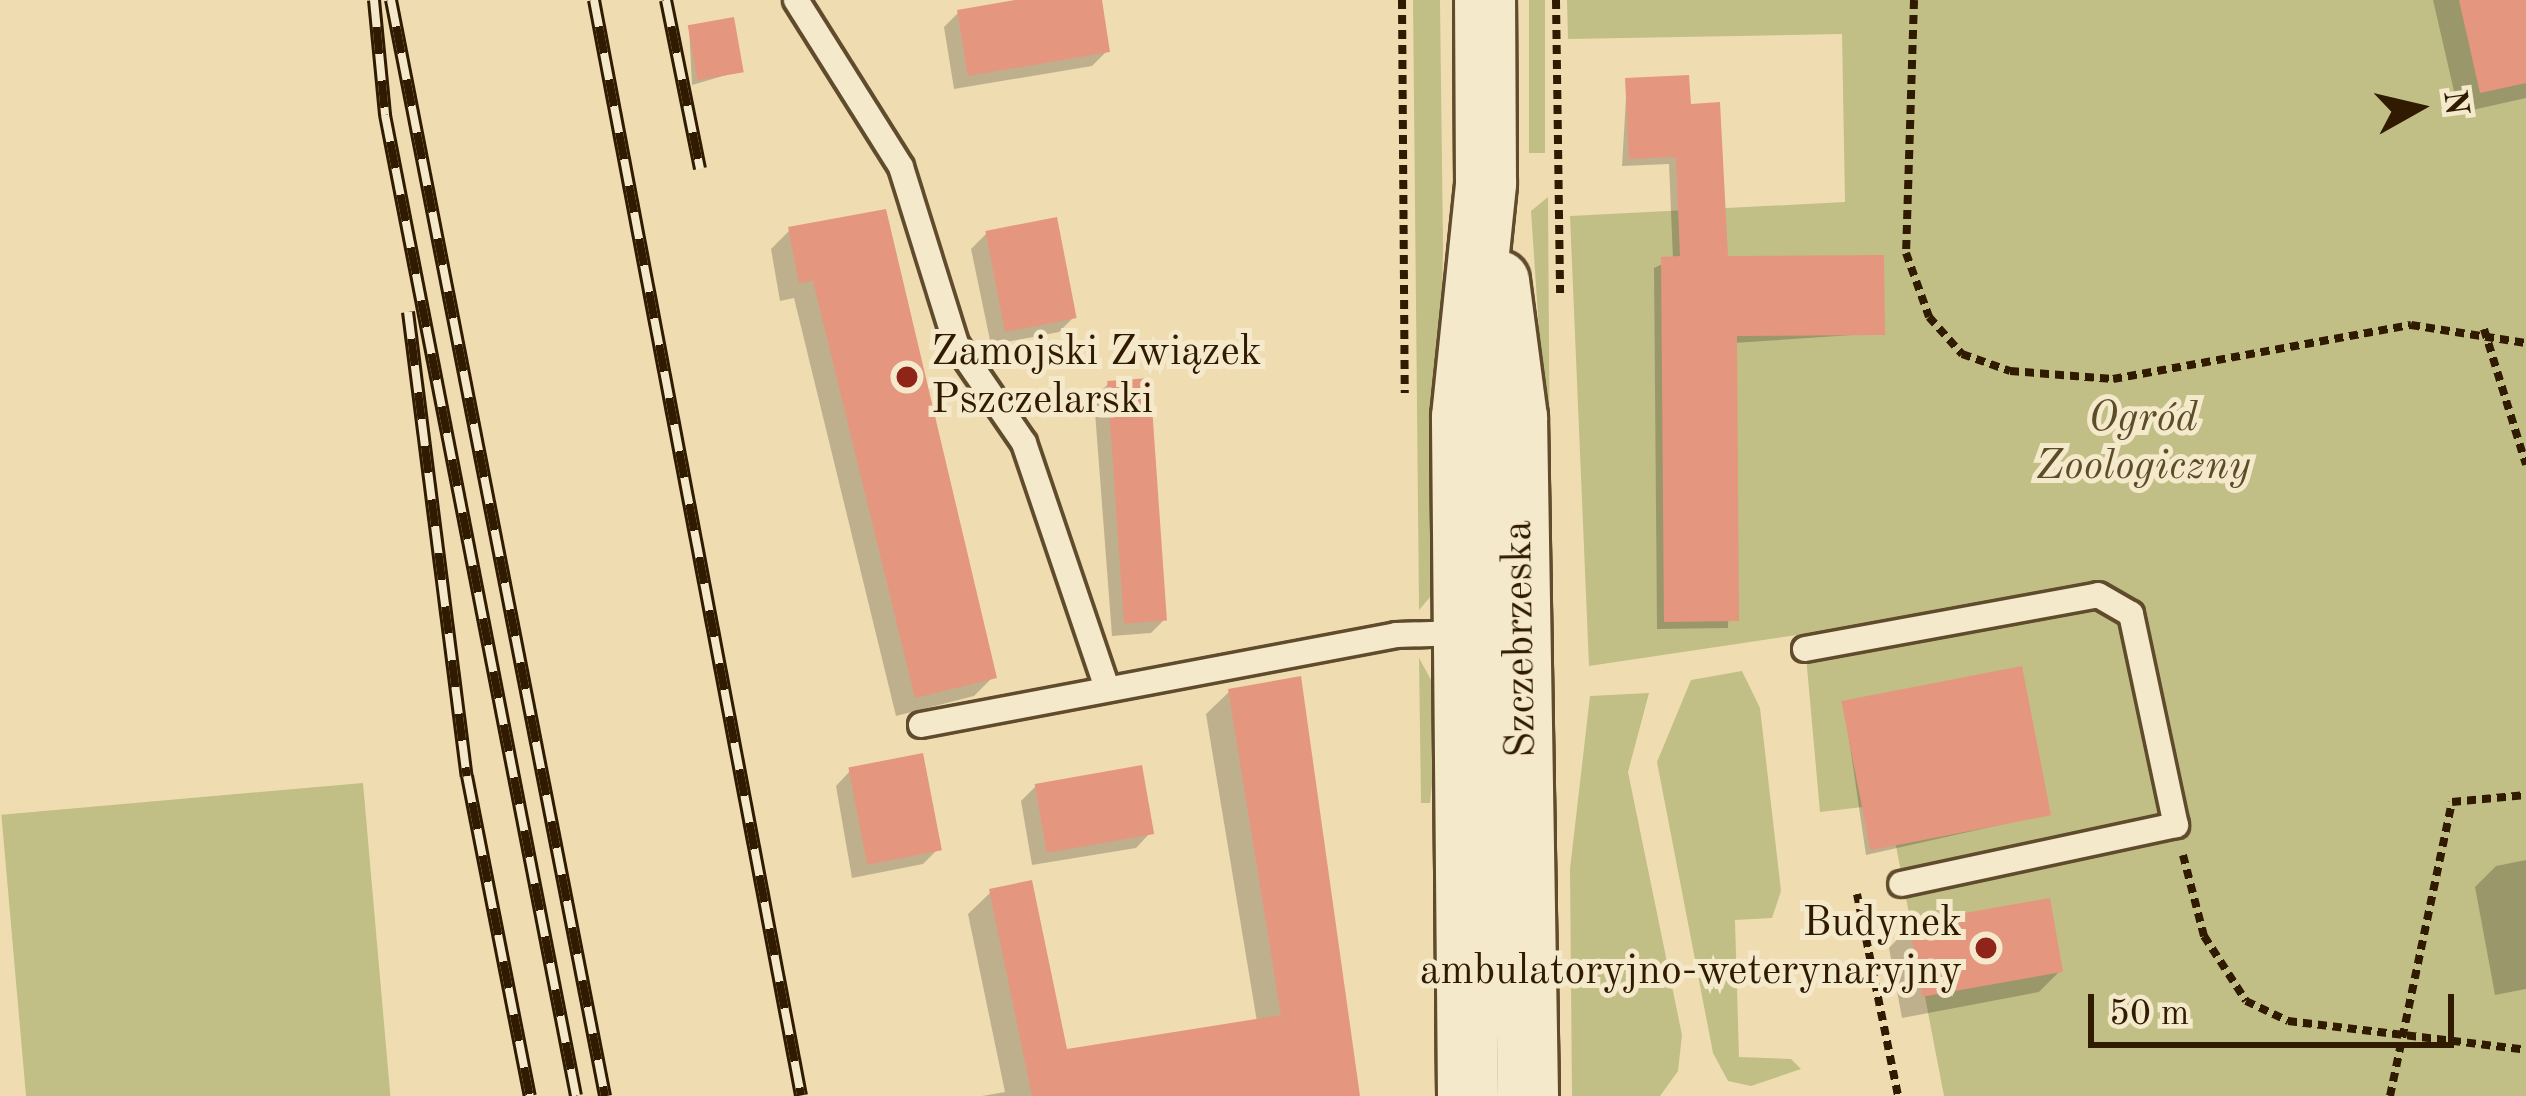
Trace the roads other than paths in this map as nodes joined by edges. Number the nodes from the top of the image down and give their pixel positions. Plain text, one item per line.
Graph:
1 (796, 0) edge
2 (1484, 0) edge
3 (1486, 184) junction
4 (1462, 633) junction
5 (1805, 649) dead end
6 (1108, 688) junction
7 (921, 725) dead end
8 (1901, 884) dead end
9 (1468, 1096) edge
10 (1528, 1096) edge

1 - 6 lane
2 - 3 street, Szczebrzeska
3 - 4 street, Szczebrzeska
3 - 10 street, Szczebrzeska
4 - 6 lane
4 - 9 street, Szczebrzeska
5 - 8 lane
6 - 7 lane

